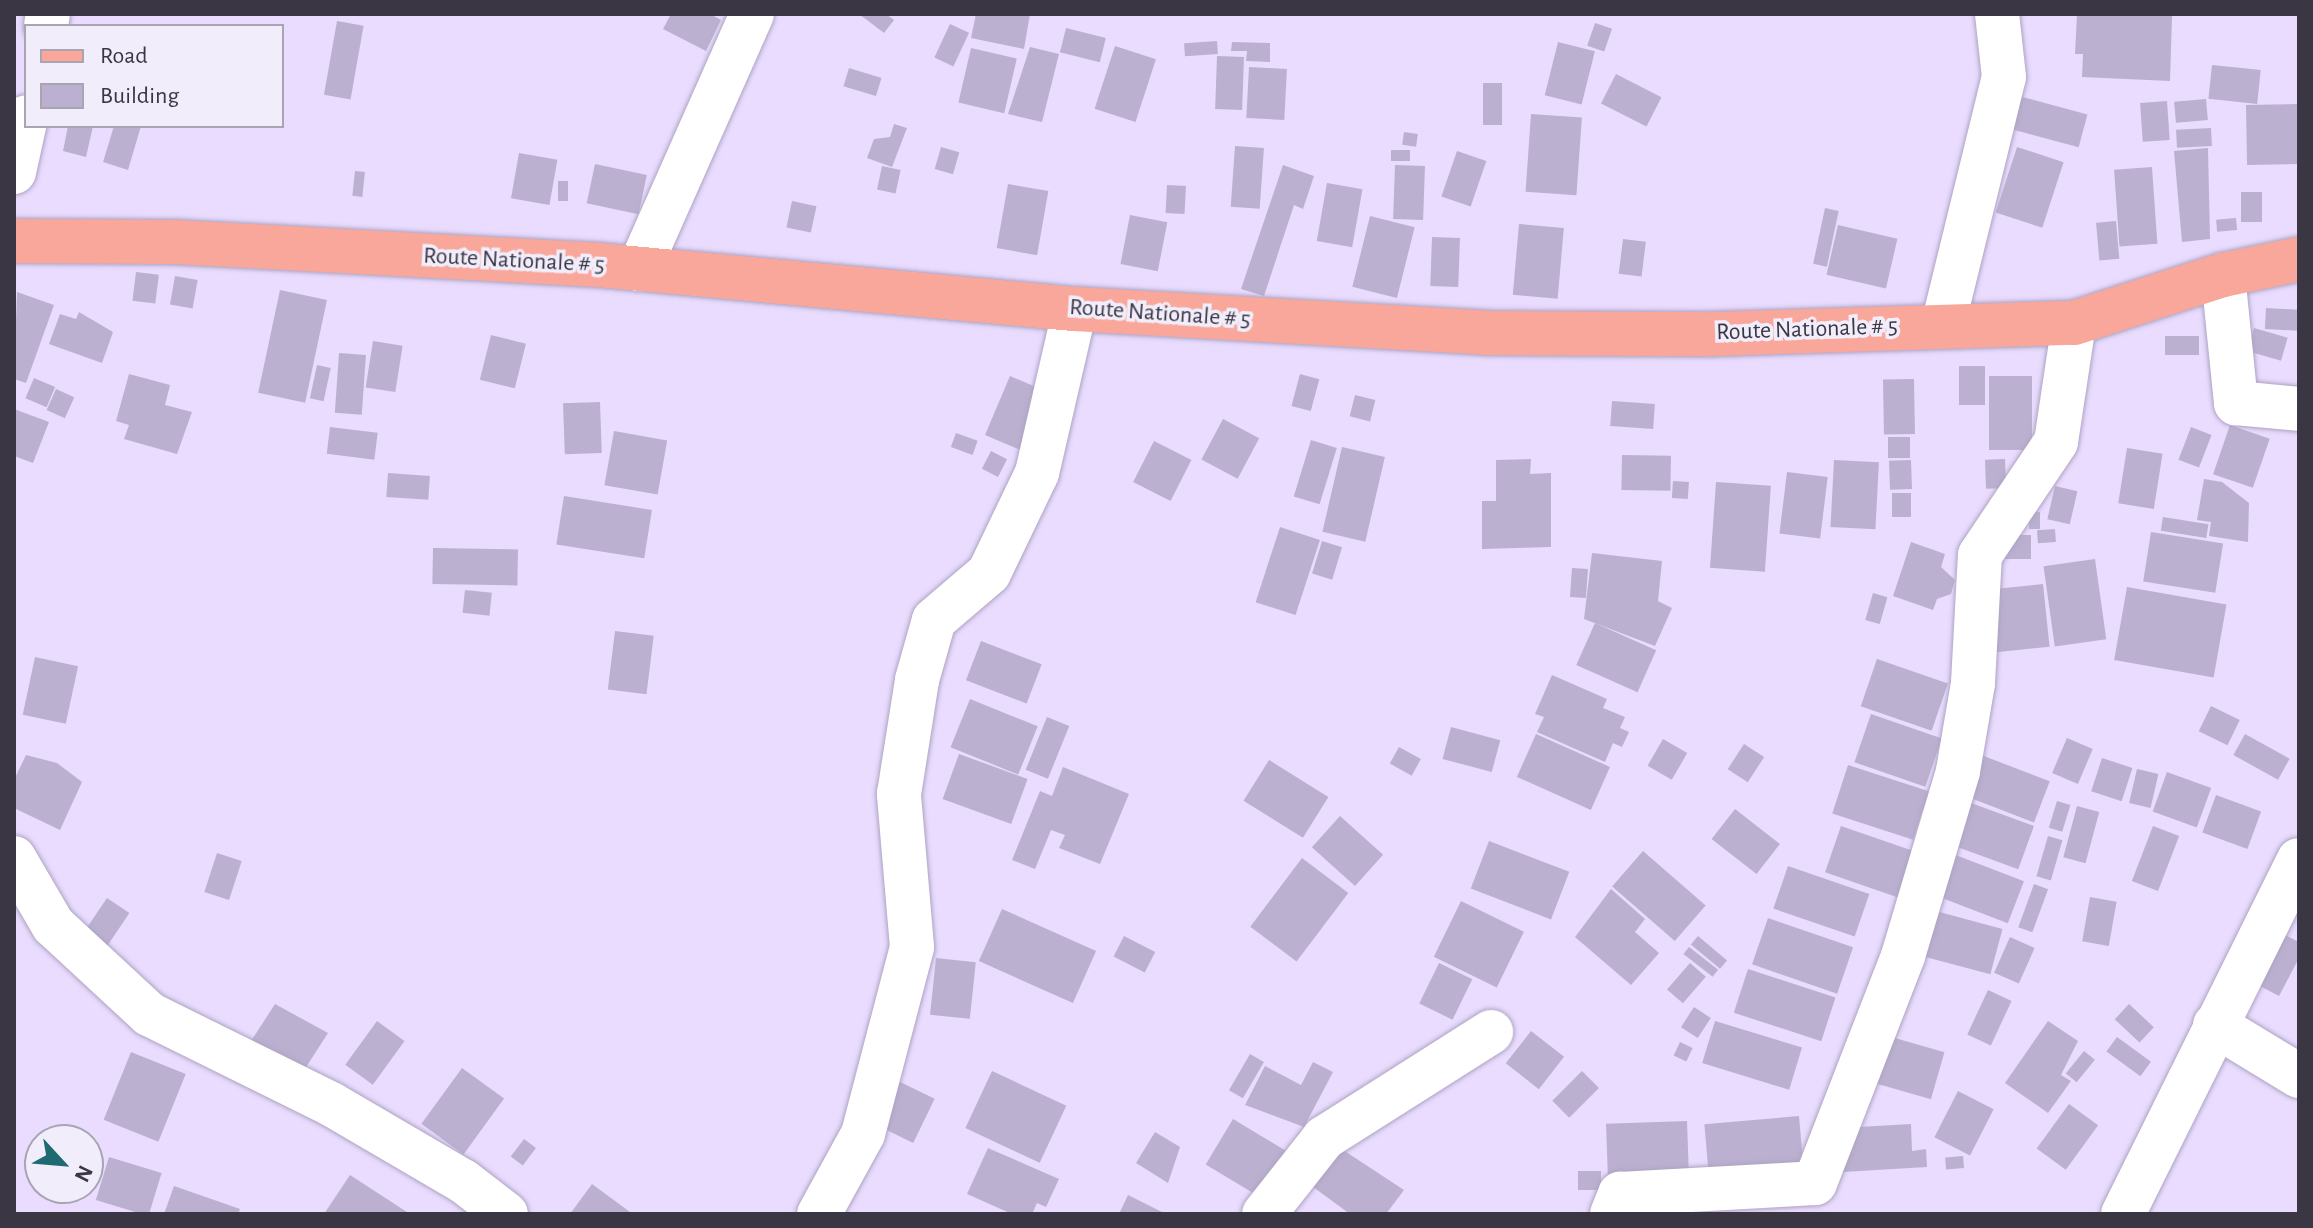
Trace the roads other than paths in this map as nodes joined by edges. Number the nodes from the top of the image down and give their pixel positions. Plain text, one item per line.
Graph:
1 (752, 14) edge
2 (1991, 16) edge
3 (24, 126) edge
4 (14, 172) edge
5 (14, 241) edge
6 (2299, 259) edge
7 (639, 269) junction
8 (2223, 275) junction
9 (1075, 309) junction
10 (2074, 323) junction
11 (1943, 325) junction
12 (2299, 409) edge
13 (14, 858) edge
14 (2299, 860) edge
15 (2215, 1025) junction
16 (1491, 1032) dead end
17 (2299, 1076) edge
18 (2125, 1213) edge
19 (506, 1214) edge
20 (819, 1214) edge
21 (1264, 1214) edge
22 (1612, 1214) edge

1 - 7 street
2 - 11 street
3 - 4 street
5 - 7 main road, Route Nationale # 5
6 - 8 main road, Route Nationale # 5
7 - 9 main road, Route Nationale # 5
8 - 10 main road, Route Nationale # 5
8 - 12 street
9 - 11 main road, Route Nationale # 5
9 - 20 street
10 - 11 main road, Route Nationale # 5
10 - 22 street
13 - 19 street
14 - 15 street
15 - 17 street
15 - 18 street
16 - 21 street

